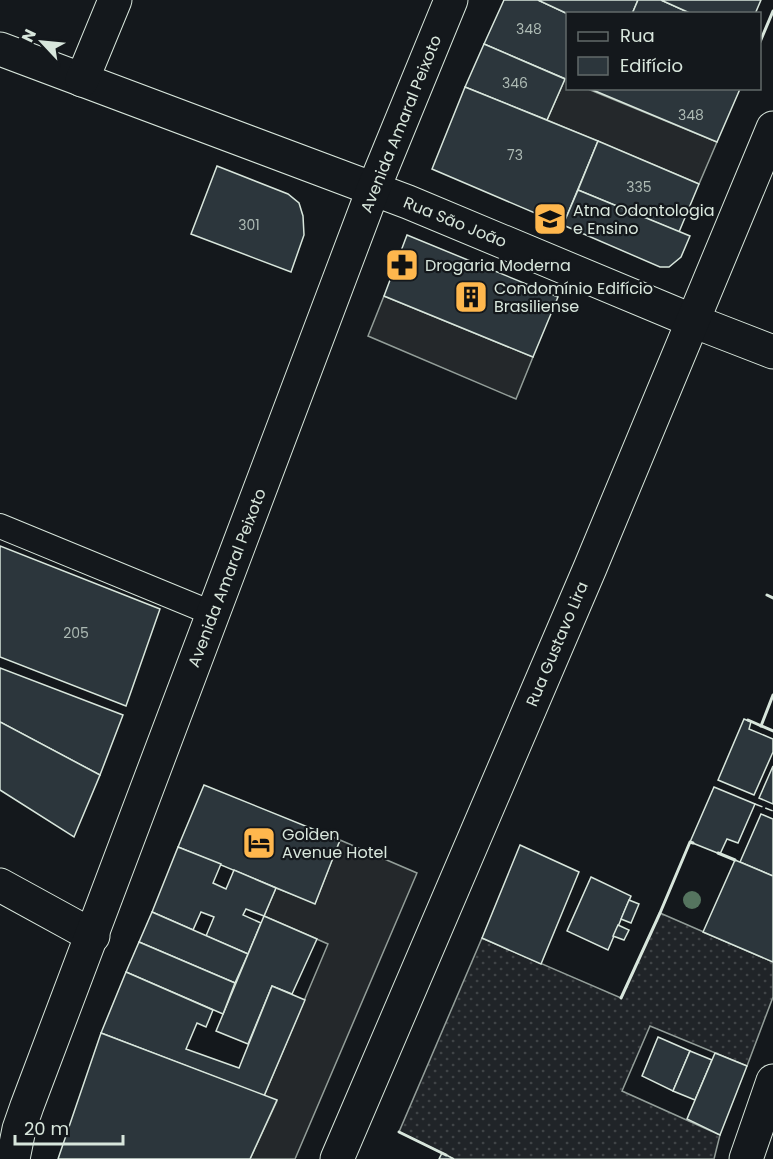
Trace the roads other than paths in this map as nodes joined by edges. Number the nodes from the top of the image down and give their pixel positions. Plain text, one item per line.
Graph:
1 (116, 0) edge
2 (451, 0) edge
3 (0, 49) edge
4 (82, 80) junction
5 (773, 128) edge
6 (373, 190) junction
7 (693, 321) junction
8 (773, 352) edge
9 (0, 526) edge
10 (214, 614) junction
11 (0, 885) edge
12 (93, 936) junction
13 (773, 1081) edge
14 (11, 1136) edge
15 (337, 1159) edge
16 (746, 1159) edge

1 - 4 main road
2 - 6 main road, Avenida Amaral Peixoto
3 - 4 main road, Rua São João
4 - 6 main road, Rua São João
5 - 7 main road, Rua Gustavo Lira
6 - 7 main road, Rua São João
6 - 10 main road, Avenida Amaral Peixoto
7 - 8 main road, Rua São João
7 - 15 main road, Rua Gustavo Lira
9 - 10 street
10 - 12 main road, Avenida Amaral Peixoto
11 - 12 main road
12 - 14 main road, Avenida Amaral Peixoto
13 - 16 main road

